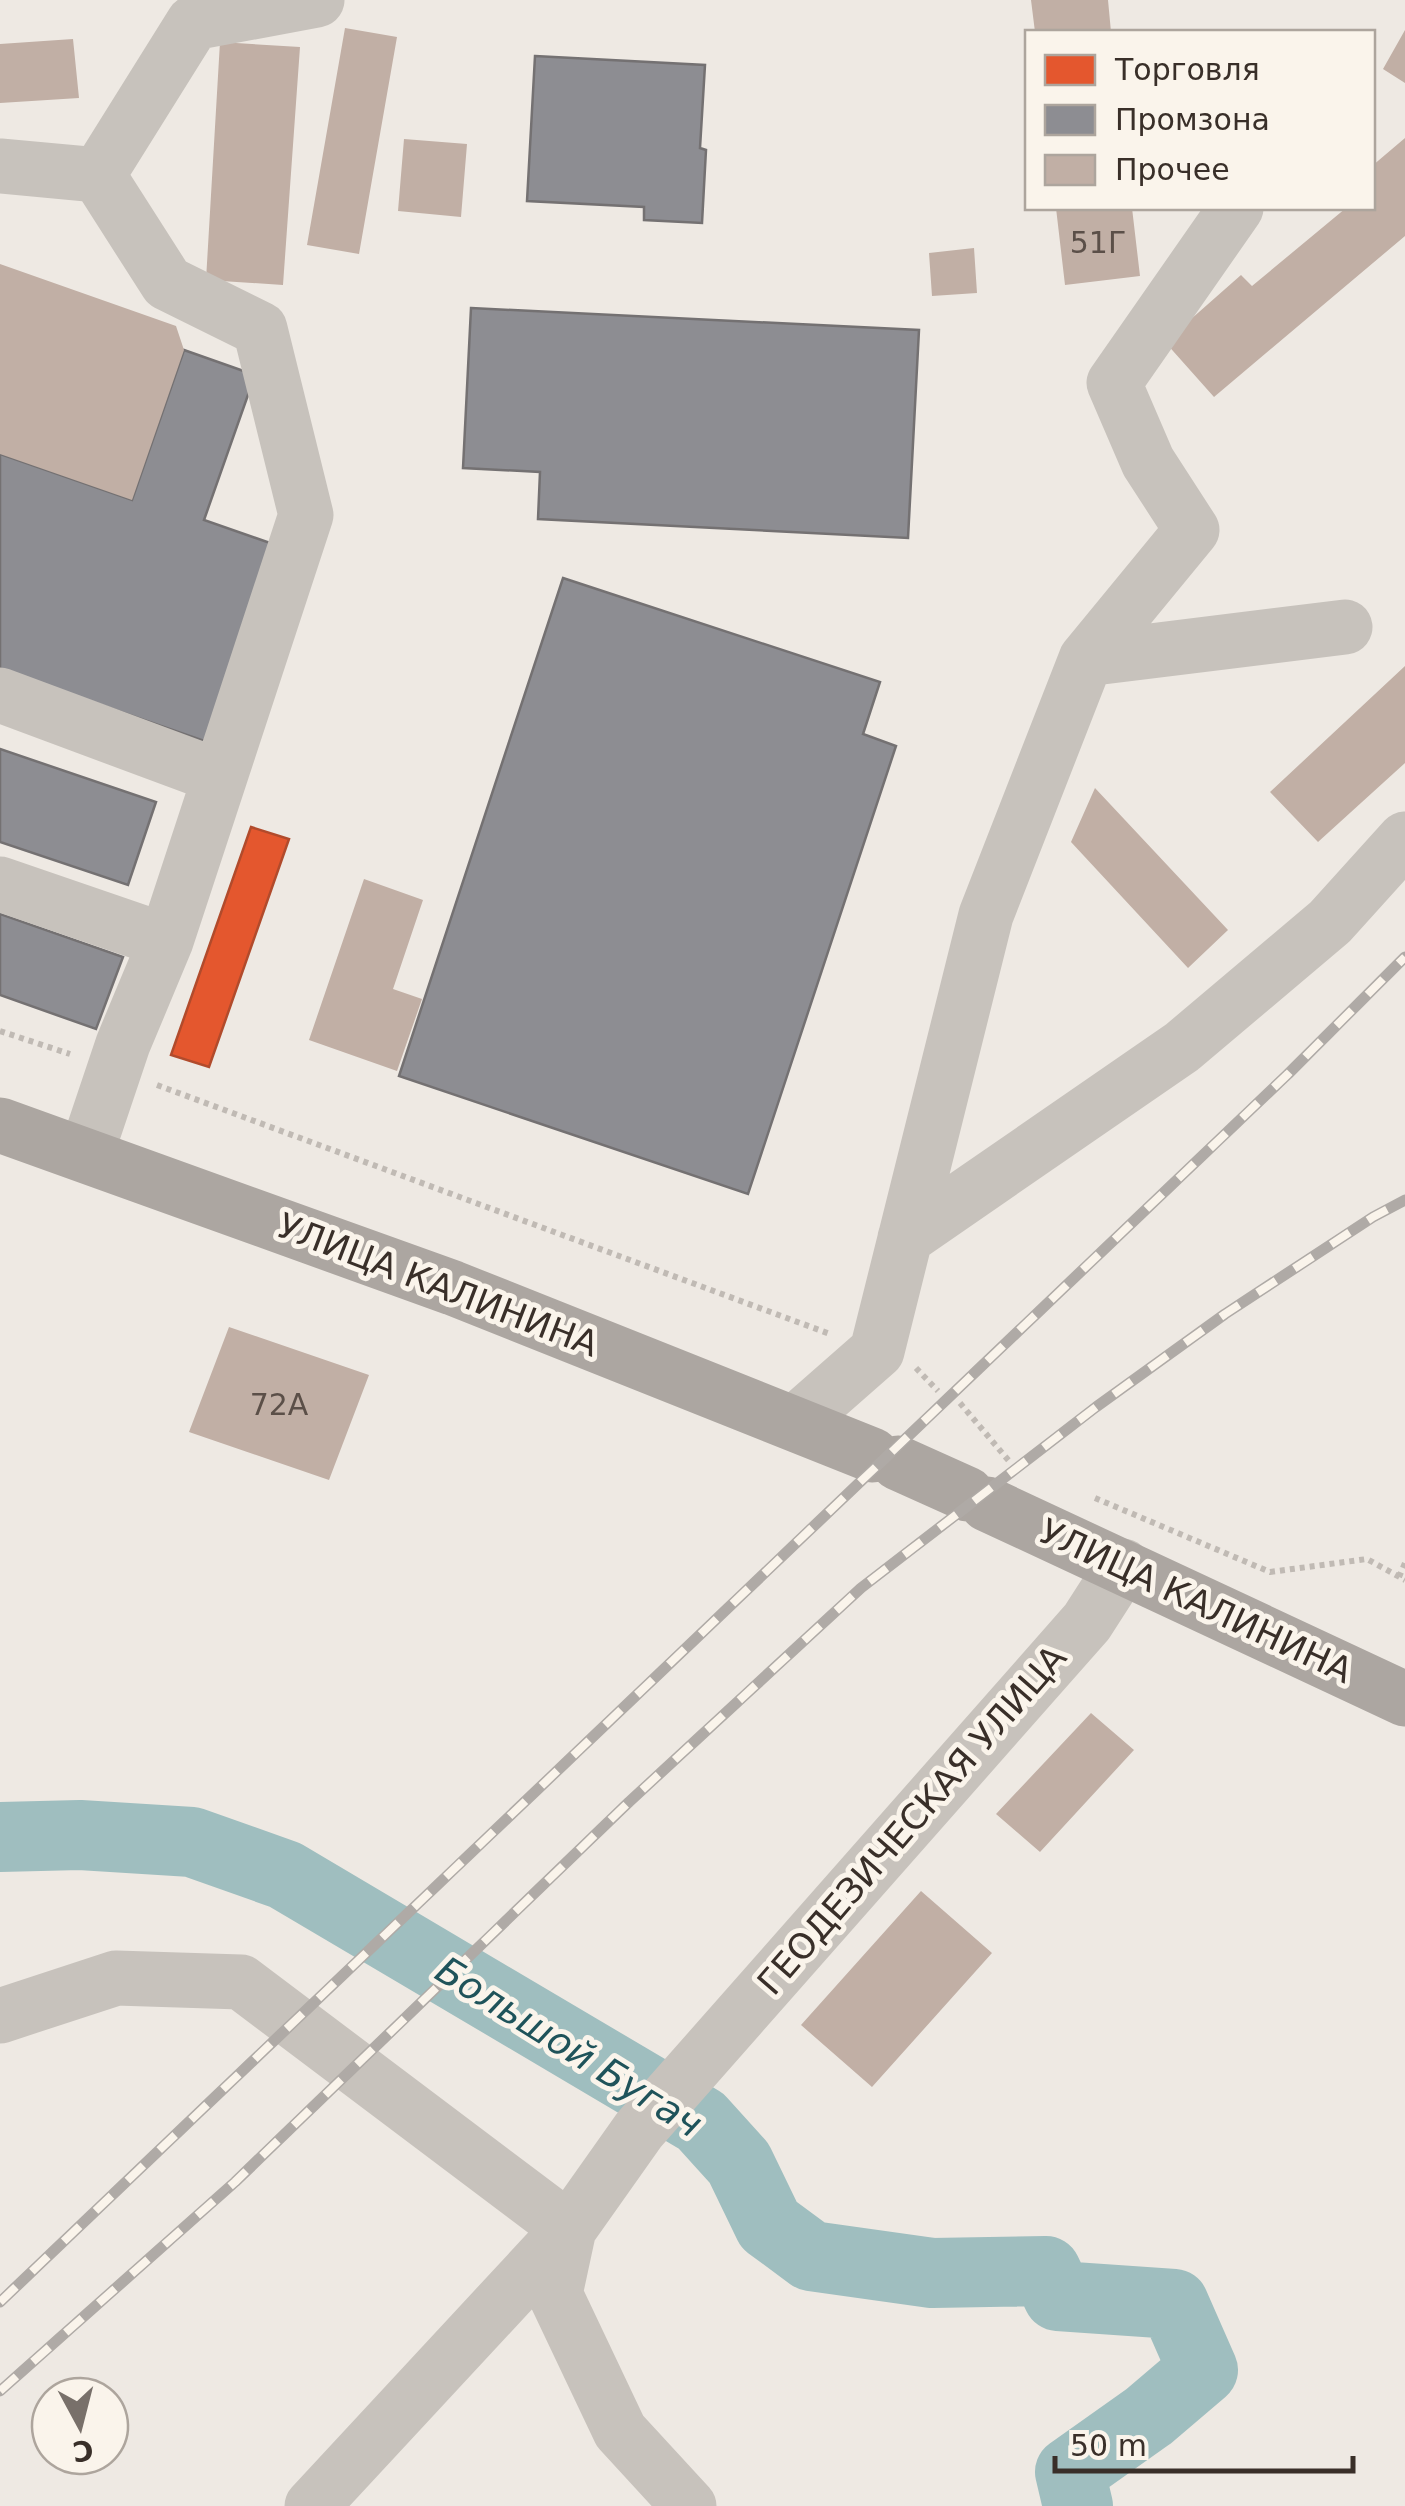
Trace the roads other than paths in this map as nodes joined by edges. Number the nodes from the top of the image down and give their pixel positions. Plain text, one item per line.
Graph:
1 (318, 0) edge
2 (0, 166) edge
3 (98, 174) junction
4 (1235, 210) edge
5 (1345, 627) dead end
6 (1086, 659) junction
7 (0, 695) edge
8 (218, 776) junction
9 (1405, 839) edge
10 (0, 884) edge
11 (166, 941) junction
12 (0, 1125) edge
13 (86, 1154) junction
14 (905, 1238) junction
15 (795, 1424) junction
16 (1122, 1566) junction
17 (1405, 1699) edge
18 (0, 2016) edge
19 (569, 2229) junction
20 (312, 2506) edge
21 (690, 2506) edge

1 - 3 street
2 - 3 street
3 - 8 street
4 - 6 street
5 - 6 street
6 - 14 street
7 - 8 street
8 - 11 street
9 - 14 street
10 - 11 street
11 - 13 street
12 - 13 main road, УЛИЦА КАЛИНИНА
13 - 15 main road, УЛИЦА КАЛИНИНА
14 - 15 street
15 - 16 main road, УЛИЦА КАЛИНИНА
16 - 17 main road, УЛИЦА КАЛИНИНА
16 - 19 street, ГЕОДЕЗИЧЕСКАЯ УЛИЦА
18 - 19 street
19 - 20 street
19 - 21 street

